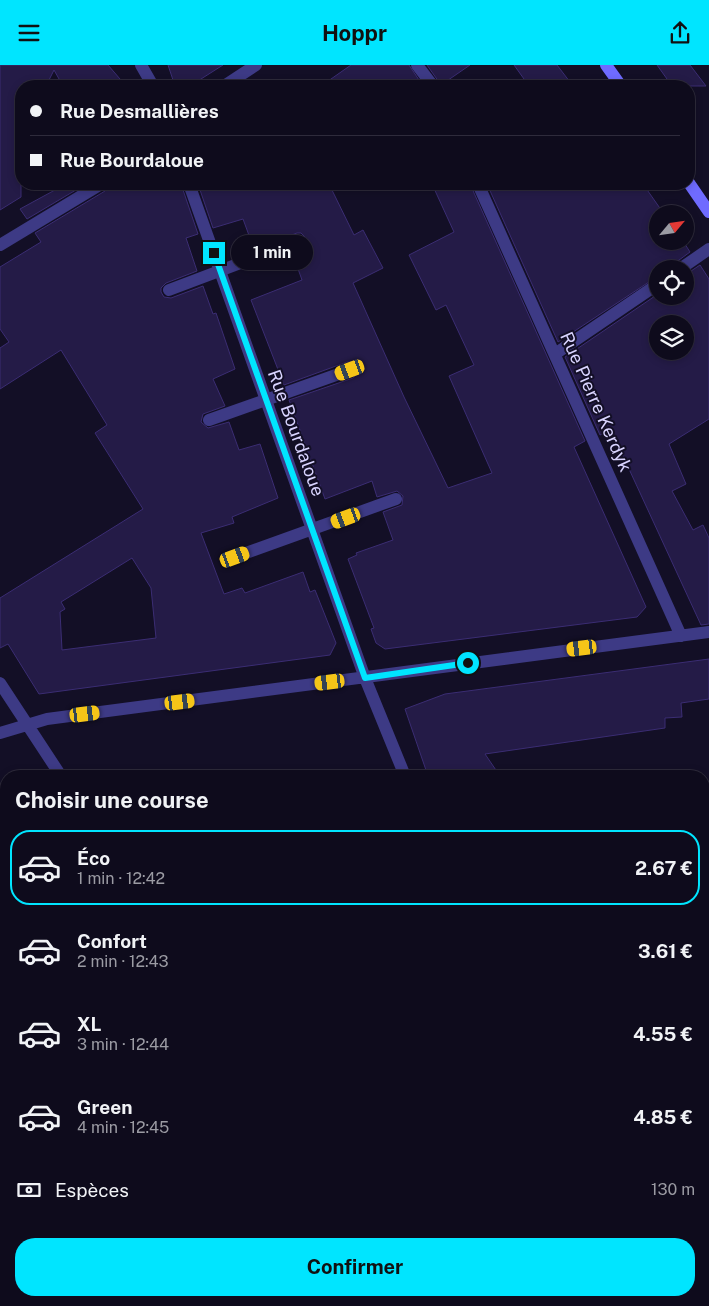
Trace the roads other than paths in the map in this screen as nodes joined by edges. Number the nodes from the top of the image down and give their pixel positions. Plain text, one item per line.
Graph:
1 (141, 65) edge
2 (256, 65) edge
3 (417, 65) edge
4 (606, 65) edge
5 (150, 80) edge
6 (233, 80) edge
7 (428, 80) edge
8 (617, 80) edge
9 (91, 190) edge
10 (191, 190) edge
11 (481, 190) edge
12 (694, 190) edge
13 (709, 212) edge
14 (300, 241) dead end
15 (0, 245) edge
16 (709, 249) edge
17 (693, 260) edge
18 (220, 271) junction
19 (169, 290) dead end
20 (649, 290) edge
21 (555, 354) junction
22 (350, 370) dead end
23 (266, 401) junction
24 (209, 420) dead end
25 (396, 499) dead end
26 (312, 530) junction
27 (235, 557) dead end
28 (709, 632) edge
29 (681, 636) junction
30 (365, 678) junction
31 (0, 683) edge
32 (27, 724) junction
33 (0, 733) edge
34 (57, 770) edge
35 (403, 770) edge

1 - 5 street
2 - 6 street
3 - 7 street
4 - 8 main road
9 - 15 street
10 - 18 street, Rue Bourdaloue
11 - 21 street, Rue Pierre Kerdyk
12 - 13 main road
14 - 18 street
16 - 17 street
18 - 19 street
18 - 23 street, Rue Bourdaloue
20 - 21 street
21 - 29 street, Rue Pierre Kerdyk
22 - 23 street
23 - 24 street
23 - 26 street, Rue Bourdaloue
25 - 26 street
26 - 27 street
26 - 30 street, Rue Bourdaloue
28 - 29 street
29 - 30 street
30 - 32 street
30 - 35 street, Rue Bourdaloue
31 - 32 street
32 - 33 street
32 - 34 street

